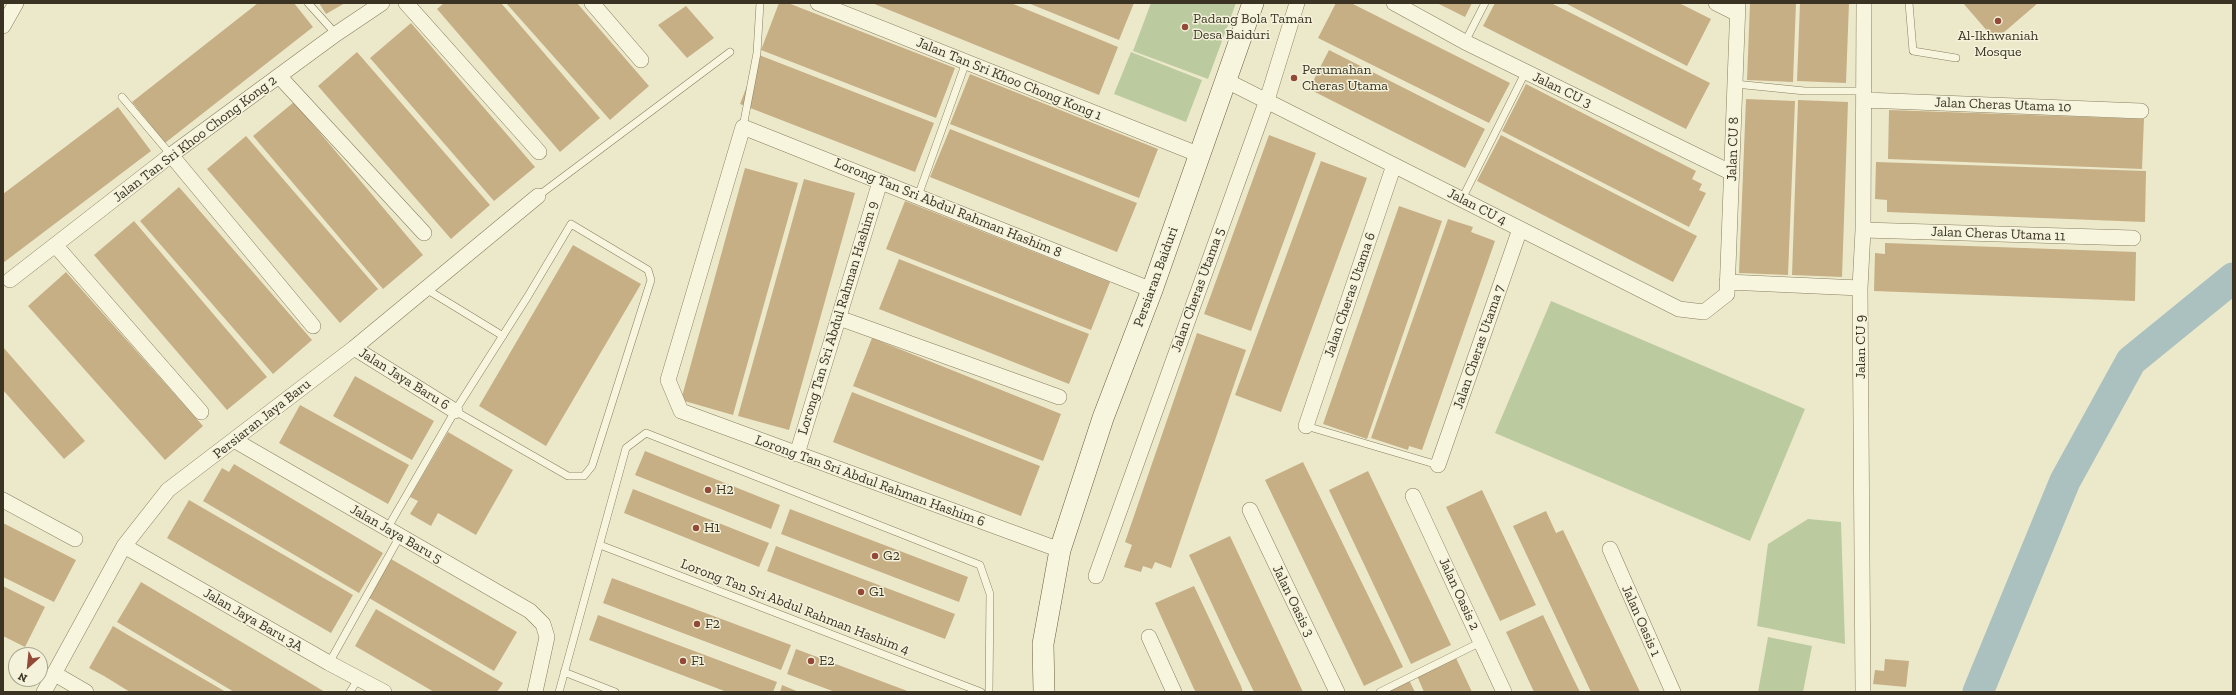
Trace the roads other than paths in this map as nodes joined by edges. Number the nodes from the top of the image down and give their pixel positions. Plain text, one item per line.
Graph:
1 (16, 3) edge
2 (308, 3) edge
3 (382, 3) edge
4 (406, 3) edge
5 (592, 3) edge
6 (760, 3) edge
7 (820, 3) edge
8 (1253, 3) edge
9 (1297, 3) edge
10 (1394, 3) edge
11 (1485, 3) edge
12 (1716, 3) edge
13 (1864, 3) edge
14 (1909, 3) edge
15 (1738, 8) edge
16 (3, 26) edge
17 (336, 34) junction
18 (1465, 42) junction
19 (730, 52) dead end
20 (1956, 58) dead end
21 (641, 60) dead end
22 (966, 62) junction
23 (1526, 71) junction
24 (279, 76) junction
25 (1227, 81) junction
26 (1735, 84) junction
27 (1865, 95) junction
28 (122, 97) dead end
29 (1267, 100) junction
30 (2141, 111) dead end
31 (743, 127) junction
32 (539, 152) dead end
33 (172, 155) junction
34 (1200, 155) junction
35 (1394, 165) junction
36 (1732, 173) junction
37 (880, 182) junction
38 (538, 196) joint
39 (918, 196) junction
40 (1462, 199) junction
41 (1520, 229) junction
42 (1863, 230) junction
43 (424, 233) dead end
44 (2133, 238) dead end
45 (56, 246) junction
46 (10, 280) dead end
47 (425, 288) junction
48 (1727, 288) junction
49 (1860, 288) junction
50 (1152, 290) junction
51 (839, 318) junction
52 (313, 326) dead end
53 (503, 336) junction
54 (354, 348) junction
55 (1059, 397) dead end
56 (455, 411) junction
57 (200, 412) dead end
58 (1306, 426) joint
59 (234, 440) junction
60 (797, 454) junction
61 (1438, 466) joint
62 (1413, 496) dead end
63 (3, 500) edge
64 (1250, 510) dead end
65 (393, 533) junction
66 (75, 539) dead end
67 (600, 545) junction
68 (124, 546) junction
69 (1060, 550) junction
70 (1610, 550) dead end
71 (1096, 576) dead end
72 (1149, 638) dead end
73 (1481, 642) junction
74 (329, 663) junction
75 (564, 672) junction
76 (55, 674) junction
77 (358, 679) junction
78 (44, 692) edge
79 (86, 692) edge
80 (350, 692) edge
81 (384, 692) edge
82 (535, 692) edge
83 (559, 692) edge
84 (615, 692) edge
85 (981, 692) edge
86 (989, 692) edge
87 (1044, 692) edge
88 (1174, 692) edge
89 (1337, 692) edge
90 (1380, 692) edge
91 (1504, 692) edge
92 (1673, 692) edge
93 (1862, 692) edge

1 - 16 street
2 - 17 lane
3 - 17 street, Jalan Tan Sri Khoo Chong Kong 2
4 - 32 street
5 - 21 street
6 - 31 lane
7 - 22 street, Jalan Tan Sri Khoo Chong Kong 1
8 - 25 street, Persiaran Baiduri
9 - 29 street, Jalan Cheras Utama 5
10 - 18 street, Jalan CU 3
11 - 18 lane
12 - 15 street
13 - 27 street, Jalan CU 9
14 - 20 lane
15 - 26 street, Jalan CU 8
17 - 24 street, Jalan Tan Sri Khoo Chong Kong 2
18 - 23 street, Jalan CU 3
19 - 38 lane
22 - 34 street, Jalan Tan Sri Khoo Chong Kong 1
22 - 39 lane
23 - 36 street, Jalan CU 3
23 - 40 lane
24 - 33 street, Jalan Tan Sri Khoo Chong Kong 2
24 - 43 street
25 - 29 street, Jalan CU 4
25 - 34 street, Persiaran Baiduri
26 - 27 lane
26 - 36 street, Jalan CU 8
27 - 30 street, Jalan Cheras Utama 10
27 - 42 street, Jalan CU 9
28 - 33 lane
29 - 35 street, Jalan CU 4
29 - 71 street, Jalan Cheras Utama 5
31 - 37 street, Lorong Tan Sri Abdul Rahman Hashim 8
31 - 60 street, Lorong Tan Sri Abdul Rahman Hashim 6
33 - 45 street, Jalan Tan Sri Khoo Chong Kong 2
33 - 52 street
34 - 50 street, Persiaran Baiduri
35 - 40 street, Jalan CU 4
35 - 58 street, Jalan Cheras Utama 6
36 - 48 street, Jalan CU 8
37 - 39 street, Lorong Tan Sri Abdul Rahman Hashim 8
37 - 51 street, Lorong Tan Sri Abdul Rahman Hashim 9
38 - 47 street, Persiaran Jaya Baru
39 - 50 street, Lorong Tan Sri Abdul Rahman Hashim 8
40 - 41 street, Jalan CU 4
41 - 48 street, Jalan CU 4
41 - 61 street, Jalan Cheras Utama 7
42 - 44 street, Jalan Cheras Utama 11
42 - 49 street, Jalan CU 9
45 - 46 street, Jalan Tan Sri Khoo Chong Kong 2
45 - 57 street
47 - 53 lane
47 - 54 street, Persiaran Jaya Baru
48 - 49 street
49 - 93 street, Jalan CU 9
50 - 69 street, Persiaran Baiduri
51 - 55 street
51 - 60 street, Lorong Tan Sri Abdul Rahman Hashim 9
53 - 56 lane
53 - 56 lane
54 - 56 street, Jalan Jaya Baru 6
54 - 59 street, Persiaran Jaya Baru
56 - 65 lane
58 - 61 lane
59 - 65 street, Jalan Jaya Baru 5
59 - 68 street, Persiaran Jaya Baru
60 - 69 street, Lorong Tan Sri Abdul Rahman Hashim 6
62 - 73 street, Jalan Oasis 2
63 - 66 street
64 - 89 street, Jalan Oasis 3
65 - 74 lane
65 - 82 street, Jalan Jaya Baru 5
67 - 75 lane
67 - 85 lane, Lorong Tan Sri Abdul Rahman Hashim 4
67 - 86 lane
68 - 74 street, Jalan Jaya Baru 3A
68 - 76 street, Persiaran Jaya Baru
69 - 87 street, Persiaran Baiduri
70 - 92 street, Jalan Oasis 1
72 - 88 street
73 - 90 lane
73 - 91 street, Jalan Oasis 2
74 - 77 street, Jalan Jaya Baru 3A
75 - 83 lane
75 - 84 lane
76 - 78 street, Persiaran Jaya Baru
76 - 79 street
77 - 80 lane
77 - 81 street, Jalan Jaya Baru 3A

